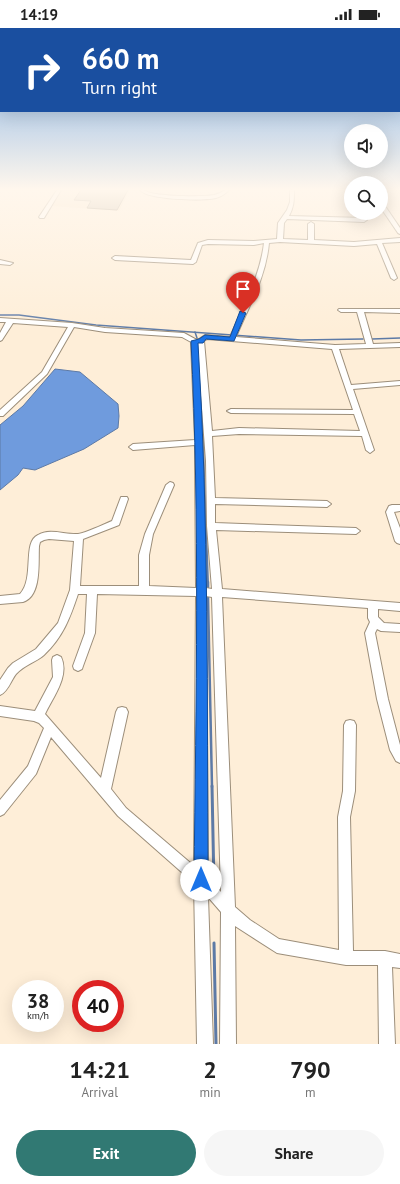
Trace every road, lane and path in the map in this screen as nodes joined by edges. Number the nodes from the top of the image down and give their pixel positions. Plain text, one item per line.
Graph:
1 (311, 237) edge
2 (280, 240) joint
3 (400, 240) edge
4 (268, 241) junction
5 (311, 241) junction
6 (379, 242) junction
7 (115, 258) dead end
8 (0, 262) edge
9 (10, 263) dead end
10 (394, 278) dead end
11 (341, 310) dead end
12 (360, 310) junction
13 (400, 311) edge
14 (0, 320) edge
15 (11, 320) junction
16 (72, 324) junction
17 (0, 339) edge
18 (232, 340) junction
19 (198, 341) junction
20 (370, 346) junction
21 (399, 346) edge
22 (335, 348) junction
23 (400, 384) edge
24 (349, 387) junction
25 (231, 411) dead end
26 (358, 412) junction
27 (0, 414) edge
28 (208, 434) junction
29 (365, 434) junction
30 (199, 442) junction
31 (133, 447) dead end
32 (370, 450) dead end
33 (170, 485) dead end
34 (124, 499) dead end
35 (211, 501) junction
36 (327, 504) dead end
37 (400, 508) edge
38 (211, 526) junction
39 (356, 531) dead end
40 (77, 538) junction
41 (400, 542) edge
42 (144, 589) junction
43 (75, 590) junction
44 (92, 590) junction
45 (201, 592) junction
46 (218, 592) junction
47 (0, 600) edge
48 (373, 605) junction
49 (400, 607) edge
50 (376, 621) junction
51 (400, 628) edge
52 (57, 660) dead end
53 (78, 666) dead end
54 (0, 690) edge
55 (0, 711) edge
56 (122, 712) dead end
57 (38, 717) junction
58 (350, 725) dead end
59 (50, 727) junction
60 (400, 757) edge
61 (104, 792) junction
62 (0, 810) edge
63 (201, 880) junction
64 (228, 909) junction
65 (346, 958) junction
66 (385, 958) junction
67 (400, 961) edge
68 (205, 1044) edge
69 (228, 1044) edge
70 (387, 1044) edge

1 - 5 street
2 - 4 street
2 - 5 street
3 - 6 street
4 - 7 street
4 - 18 street
5 - 6 street
6 - 10 street
8 - 9 street
11 - 12 street
12 - 13 street
12 - 20 street
14 - 15 street
15 - 16 street
15 - 17 street
16 - 19 street
16 - 27 street
18 - 19 street
18 - 22 street
19 - 28 street
19 - 30 street
20 - 21 street
20 - 22 street
22 - 24 street
23 - 24 street
24 - 26 street
25 - 26 street
26 - 29 street
28 - 29 street
28 - 35 street
29 - 32 street
30 - 31 street
30 - 45 street
33 - 42 street
34 - 40 street
35 - 36 street
35 - 38 street
37 - 41 street
38 - 39 street
38 - 46 street
40 - 43 street
40 - 47 street
42 - 44 street
42 - 45 street
43 - 44 street
43 - 54 street
44 - 53 street
45 - 46 street
45 - 63 street
46 - 48 street
46 - 64 street
48 - 49 street
48 - 50 street
50 - 51 street
50 - 60 street
52 - 57 street
55 - 57 street
56 - 61 street
57 - 59 street
58 - 65 street
59 - 61 street
59 - 62 street
61 - 63 street
63 - 64 street
63 - 68 street
64 - 65 street
64 - 69 street
65 - 66 street
66 - 67 street
66 - 70 street

